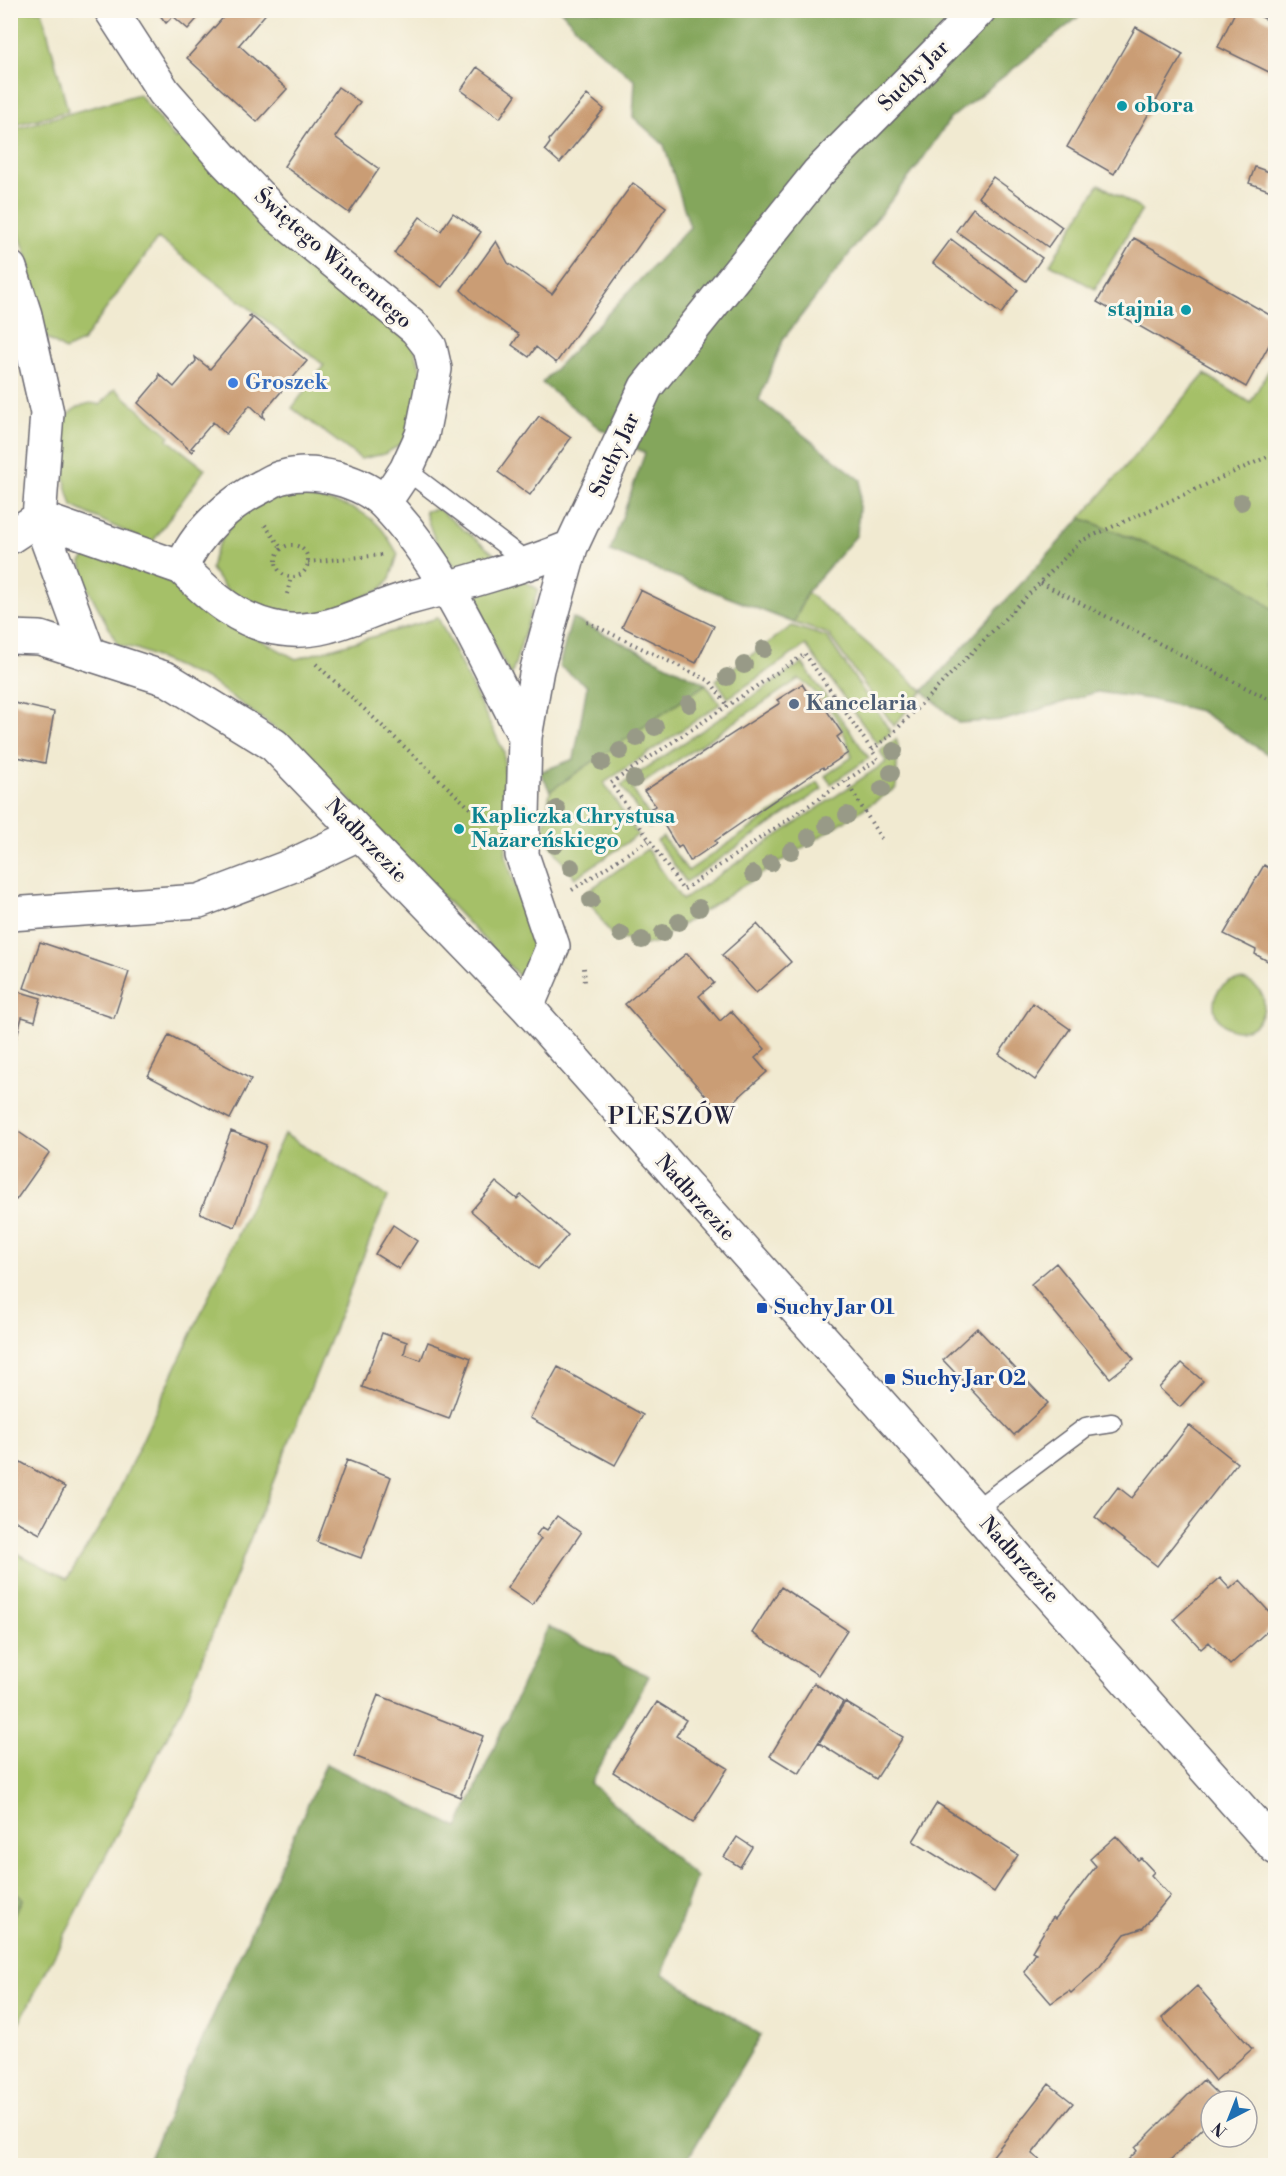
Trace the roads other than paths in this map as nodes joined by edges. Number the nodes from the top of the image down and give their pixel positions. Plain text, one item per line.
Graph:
1 (111, 10) edge
2 (979, 10) edge
3 (10, 268) edge
4 (406, 470) junction
5 (384, 503) junction
6 (39, 518) junction
7 (10, 537) edge
8 (571, 547) junction
9 (530, 564) junction
10 (182, 568) junction
11 (447, 589) junction
12 (10, 637) edge
13 (89, 654) junction
14 (525, 737) junction
15 (358, 834) junction
16 (10, 914) edge
17 (527, 1007) junction
18 (1112, 1423) dead end
19 (975, 1510) junction
20 (1275, 1848) edge

1 - 4 street, Świętego Wincentego
2 - 8 street, Suchy Jar
3 - 6 street
4 - 5 street, Świętego Wincentego
4 - 9 lane
5 - 10 street
5 - 11 street
6 - 7 street
6 - 10 street
6 - 13 street
8 - 9 street
8 - 14 street, Suchy Jar
9 - 11 street
10 - 11 street
11 - 14 street
12 - 13 street, Nadbrzezie
13 - 15 street, Nadbrzezie
14 - 17 street, Suchy Jar
15 - 16 street
15 - 17 street, Nadbrzezie
17 - 19 street, Nadbrzezie
18 - 19 lane
19 - 20 street, Nadbrzezie

